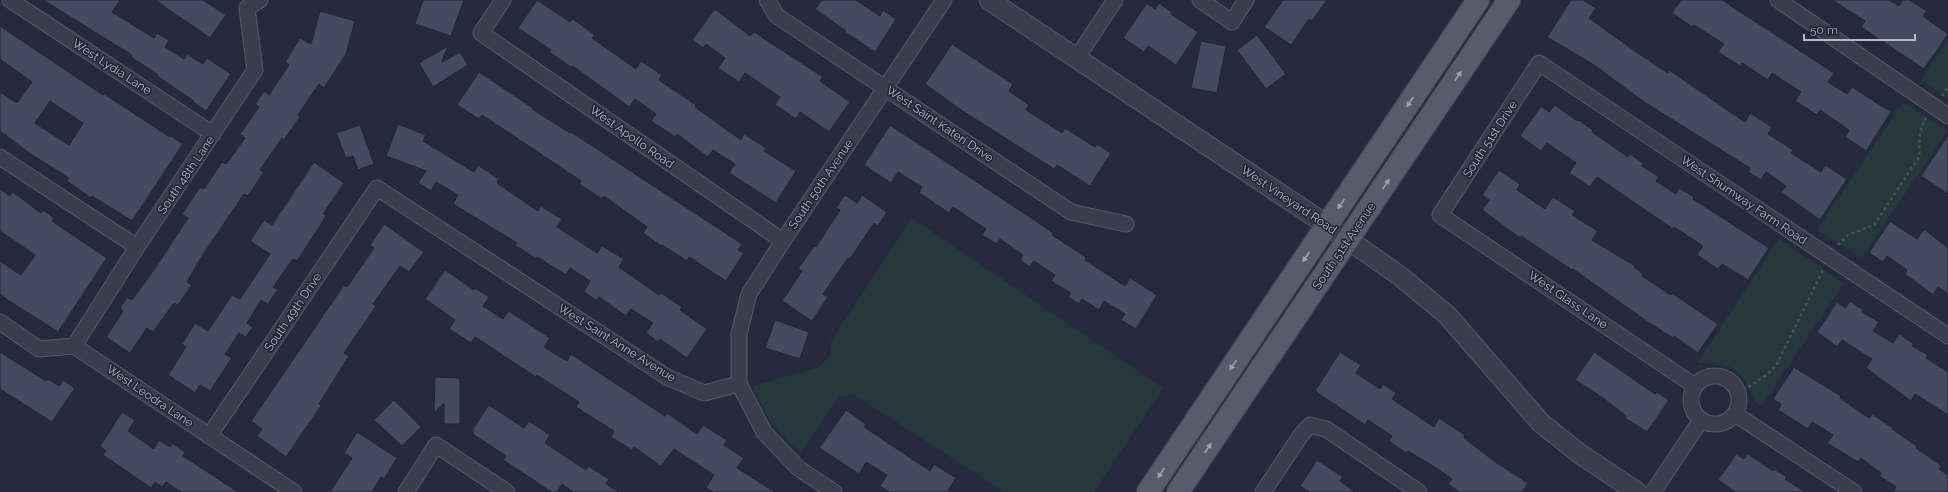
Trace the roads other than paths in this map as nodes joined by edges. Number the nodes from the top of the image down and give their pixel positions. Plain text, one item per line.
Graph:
1 (10, 0) edge
2 (260, 0) edge
3 (503, 0) edge
4 (767, 0) edge
5 (944, 0) edge
6 (989, 0) edge
7 (1115, 0) edge
8 (1200, 0) edge
9 (1246, 0) edge
10 (1478, 0) edge
11 (1509, 0) edge
12 (1778, 0) edge
13 (243, 4) edge
14 (1076, 59) junction
15 (1539, 63) joint
16 (886, 88) junction
17 (1948, 116) edge
18 (213, 134) junction
19 (0, 157) edge
20 (377, 188) joint
21 (1440, 214) joint
22 (1126, 224) dead end
23 (1327, 225) junction
24 (1349, 239) junction
25 (783, 241) junction
26 (137, 247) junction
27 (0, 322) edge
28 (1948, 336) edge
29 (74, 346) junction
30 (739, 384) junction
31 (1695, 386) junction
32 (1736, 414) junction
33 (1701, 420) junction
34 (209, 436) junction
35 (287, 490) edge
36 (406, 492) edge
37 (508, 492) edge
38 (834, 492) edge
39 (1148, 492) edge
40 (1178, 492) edge
41 (1263, 492) edge
42 (1419, 492) edge
43 (1637, 492) edge
44 (1653, 492) edge
45 (1854, 492) edge

1 - 18 street, West Lydia Lane
2 - 13 street, South 48th Lane
3 - 25 street, West Apollo Road
4 - 16 street, West Saint Kateri Drive
5 - 16 street, South 50th Avenue
6 - 14 street, West Vineyard Road
7 - 14 street
8 - 9 street
10 -> 23 main road
24 -> 11 main road, South 51st Avenue
12 - 17 street
13 - 18 street, South 48th Lane
14 - 23 street, West Vineyard Road
15 - 21 street, South 51st Drive
15 - 28 street, West Shumway Farm Road
16 - 22 street, West Saint Kateri Drive
16 - 25 street, South 50th Avenue
18 - 26 street, South 48th Lane
19 - 26 street
20 - 30 street, West Saint Anne Avenue
20 - 34 street, South 49th Drive
21 - 31 street, West Glass Lane
23 - 24 street, West Vineyard Road
23 -> 39 main road
40 -> 24 main road, South 51st Avenue
24 - 43 street, West Vineyard Road
25 - 30 street, South 50th Avenue
26 - 29 street, South 48th Lane
27 - 29 street
29 - 34 street, West Leodra Lane
30 - 38 street
31 - 32 street
31 - 33 street
32 - 33 street
32 - 45 street
33 - 44 street
34 - 35 street, West Leodra Lane
36 - 37 street
41 - 42 street

